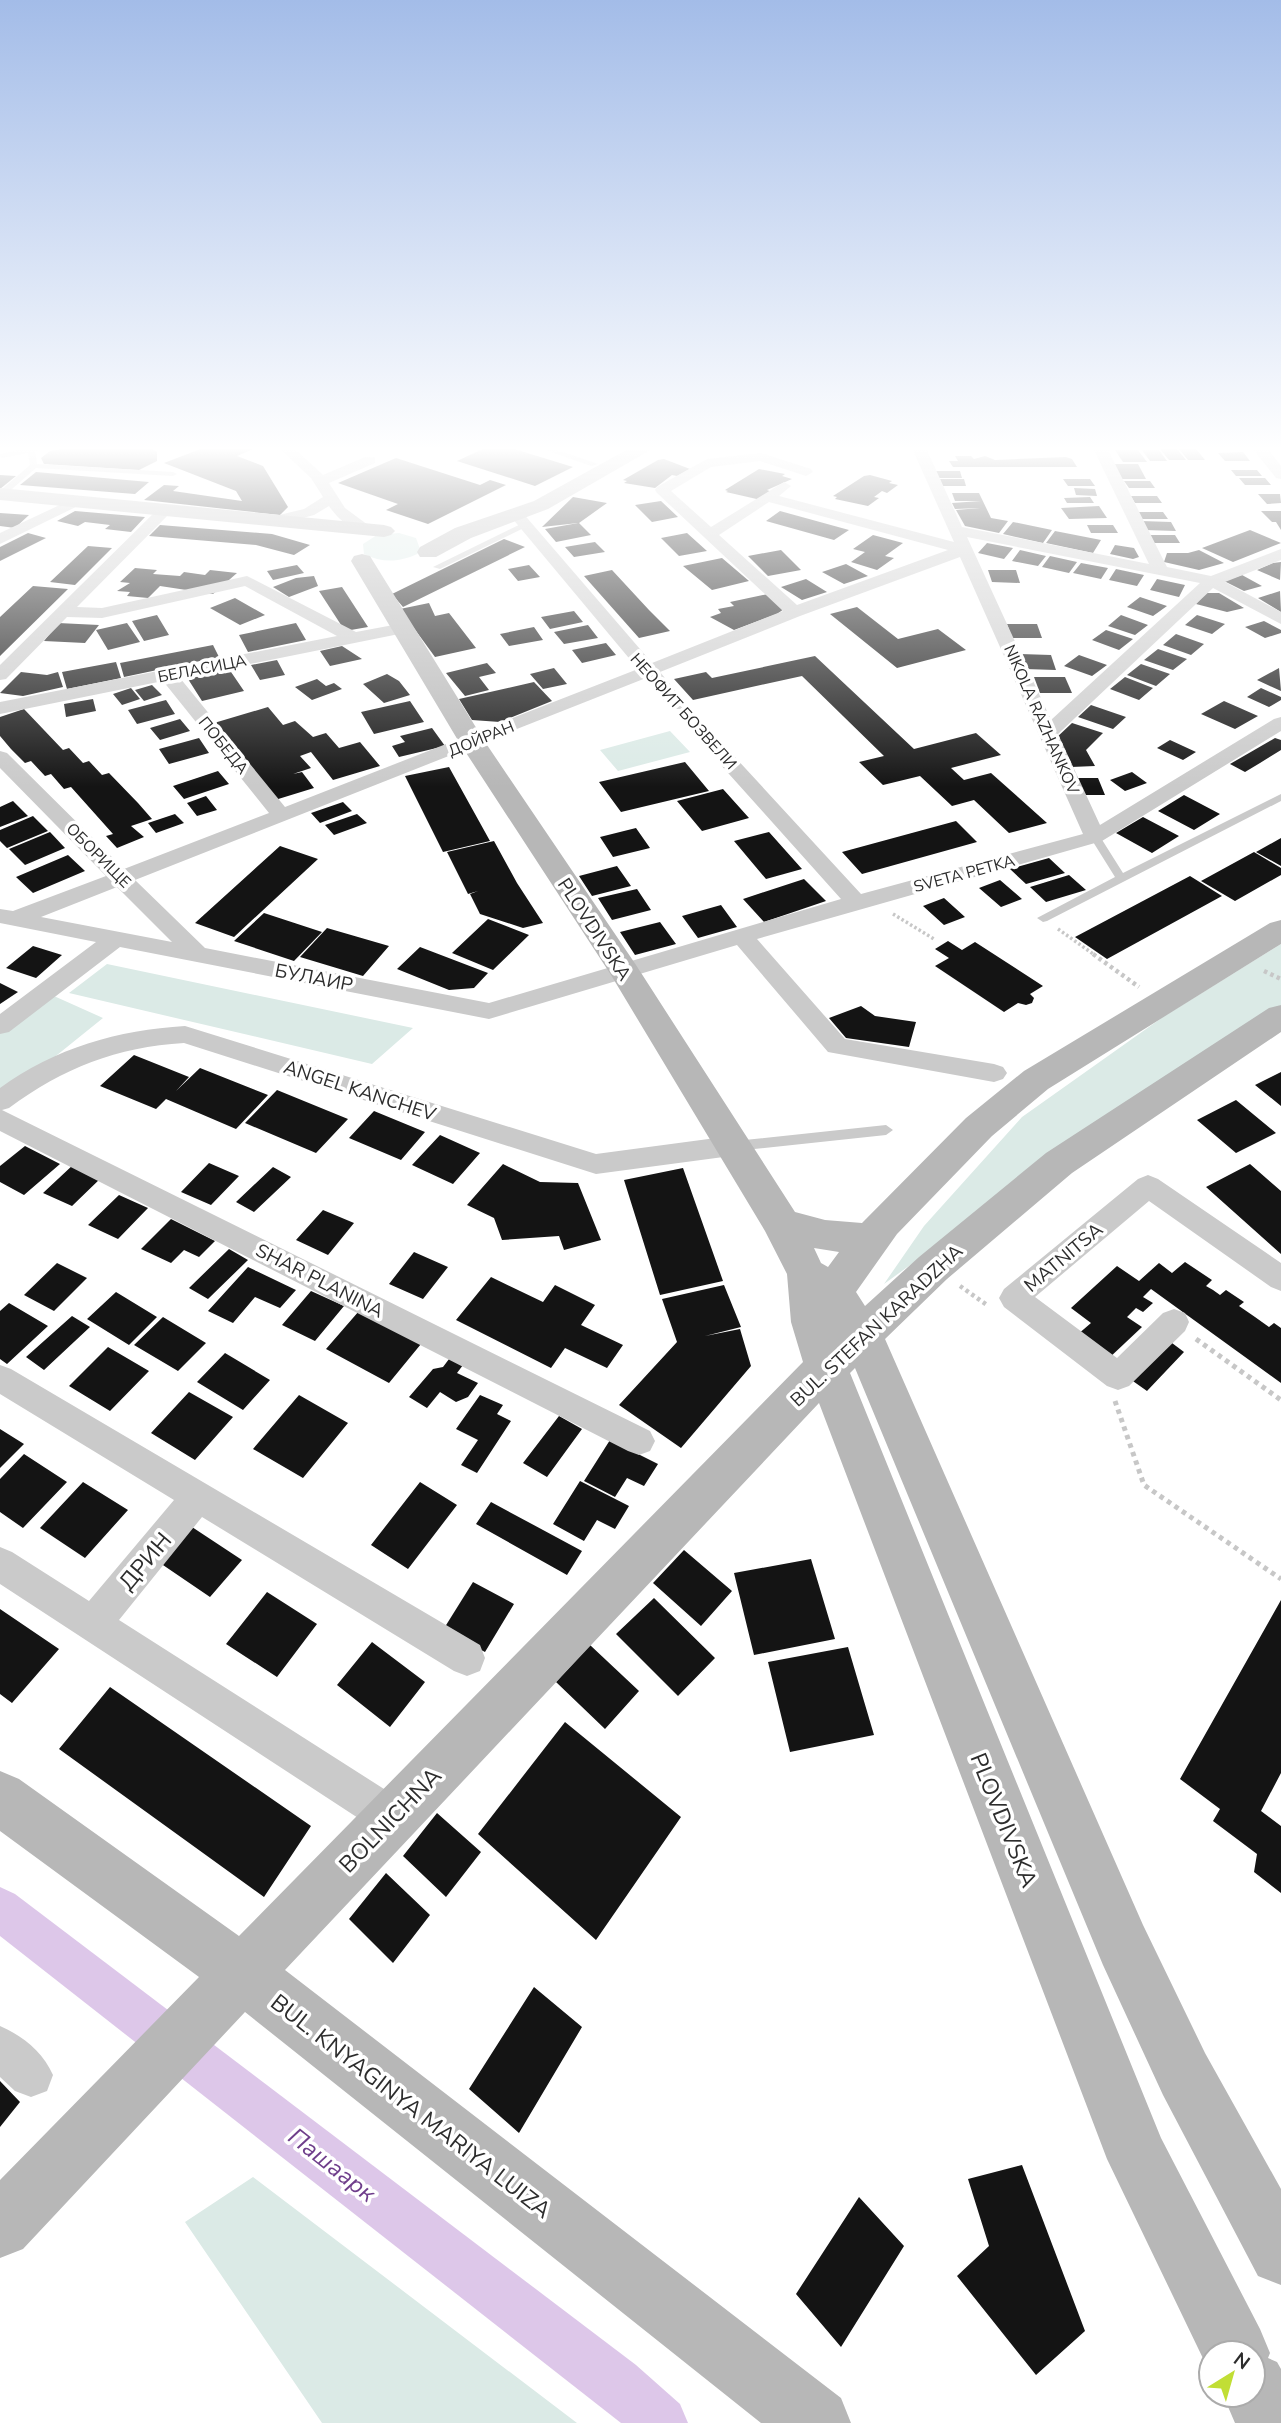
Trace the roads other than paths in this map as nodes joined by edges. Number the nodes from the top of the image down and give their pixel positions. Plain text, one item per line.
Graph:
1 (114, 561) edge
2 (374, 561) edge
3 (377, 561) edge
4 (388, 561) edge
5 (556, 561) edge
6 (740, 561) edge
7 (933, 561) edge
8 (969, 561) edge
9 (1118, 561) edge
10 (1156, 561) edge
11 (1263, 561) edge
12 (380, 565) junction
13 (1160, 569) junction
14 (1212, 581) junction
15 (794, 611) junction
16 (64, 612) junction
17 (1281, 619) edge
18 (404, 628) junction
19 (353, 638) junction
20 (647, 671) junction
21 (0, 675) edge
22 (168, 675) junction
23 (678, 705) road end
24 (0, 708) edge
25 (1281, 723) edge
26 (1049, 732) junction
27 (472, 742) junction
28 (0, 757) edge
29 (727, 760) road end
30 (1281, 797) edge
31 (281, 815) junction
32 (1095, 837) junction
33 (121, 876) junction
34 (1121, 878) junction
35 (862, 901) junction
36 (1043, 918) road end
37 (5, 921) edge
38 (1281, 930) edge
39 (743, 938) junction
40 (115, 939) junction
41 (198, 955) junction
42 (625, 972) junction
43 (1281, 1016) edge
44 (0, 1026) edge
45 (994, 1073) dead end
46 (0, 1101) edge
47 (0, 1119) edge
48 (886, 1130) dead end
49 (731, 1146) junction
50 (780, 1223) junction
51 (871, 1238) junction
52 (1281, 1279) edge
53 (828, 1317) junction
54 (1174, 1322) road end
55 (0, 1378) edge
56 (781, 1414) joint
57 (639, 1441) dead end
58 (197, 1498) junction
59 (0, 1564) edge
60 (92, 1625) junction
61 (467, 1658) dead end
62 (0, 1798) edge
63 (392, 1817) junction
64 (242, 1973) junction
65 (0, 2226) edge
66 (1281, 2253) edge
67 (1229, 2339) edge
68 (816, 2423) edge

1 - 16 street
2 - 12 street
3 - 12 street
4 - 12 street
5 - 20 street, НЕОФИТ БОЗВЕЛИ
6 - 15 street
7 - 15 street, ДОЙРАН
8 - 26 street, NIKOLA RAZHANKOV
9 - 13 street
10 - 13 street
11 - 14 street
12 - 18 street, PLOVDIVSKA
13 - 14 street
14 - 17 street
14 - 26 street
15 - 20 street, ДОЙРАН
16 - 19 street
16 - 21 street
18 - 19 street, БЕЛАСИЦА
18 - 27 street, PLOVDIVSKA
19 - 22 street, БЕЛАСИЦА
20 - 23 street, НЕОФИТ БОЗВЕЛИ
20 - 27 street, ДОЙРАН
22 - 24 street, БЕЛАСИЦА
22 - 31 street, ПОБЕДА
25 - 32 street, SVETA PETKA
26 - 32 street, NIKOLA RAZHANKOV
27 - 31 street, ДОЙРАН
27 - 42 street, PLOVDIVSKA
28 - 33 street, ОБОРИЩЕ
29 - 35 street, НЕОФИТ БОЗВЕЛИ
30 - 34 lane
31 - 33 street, ДОЙРАН
32 - 34 lane
32 - 35 street, SVETA PETKA
33 - 37 street, ДОЙРАН
33 - 41 street, ОБОРИЩЕ
34 - 36 lane
35 - 39 street, SVETA PETKA
37 - 40 street, БУЛАИР
38 - 51 street, BUL. STEFAN KARADZHA
39 - 42 street, SVETA PETKA
39 - 45 street
40 - 41 street, БУЛАИР
40 - 44 street
41 - 42 street, БУЛАИР
42 - 49 street, PLOVDIVSKA
43 - 53 street, BUL. STEFAN KARADZHA
46 - 49 street, ANGEL KANCHEV
47 - 57 street, SHAR PLANINA
48 - 49 lane
49 - 50 street, PLOVDIVSKA
50 - 51 street
50 - 53 street, PLOVDIVSKA
51 - 53 street, BUL. STEFAN KARADZHA
52 - 54 street, MATNITSA
53 - 56 street, BUL. STEFAN KARADZHA
53 - 66 street, PLOVDIVSKA
53 - 67 street, PLOVDIVSKA
55 - 58 street
56 - 63 street, BOLNICHNA
58 - 60 street, ДРИН
58 - 61 street
59 - 60 street
60 - 63 street
62 - 64 street, BUL. KNYAGINYA MARIYA LUIZA
63 - 64 street, BOLNICHNA
64 - 65 street, BOLNICHNA
64 - 68 street, BUL. KNYAGINYA MARIYA LUIZA

